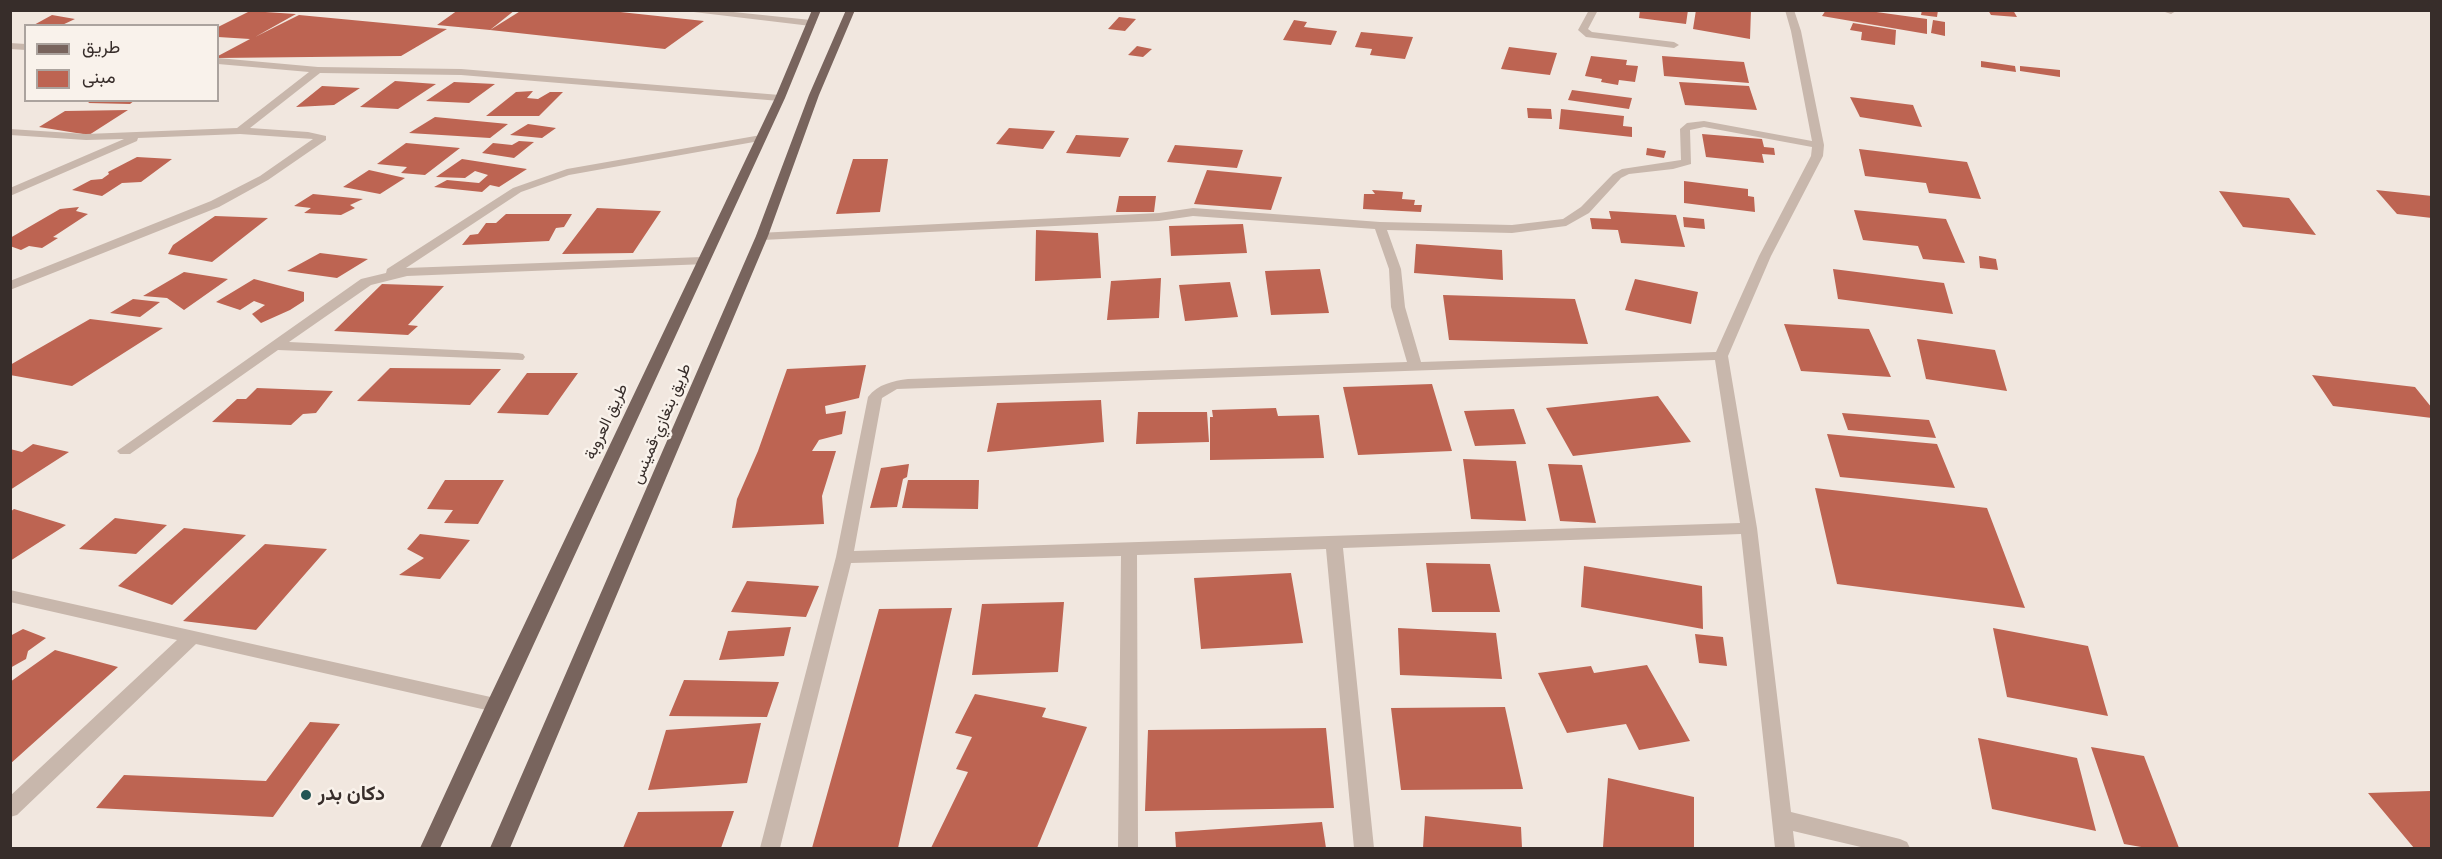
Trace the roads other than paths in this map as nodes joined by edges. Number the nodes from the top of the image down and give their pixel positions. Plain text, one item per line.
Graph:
1 (681, 10) edge
2 (851, 10) edge
3 (1594, 10) edge
4 (1789, 10) edge
5 (814, 17) edge
6 (1674, 45) dead end
7 (219, 62) edge
8 (318, 70) junction
9 (780, 98) junction
10 (240, 131) junction
11 (10, 132) edge
12 (139, 137) junction
13 (761, 138) junction
14 (1818, 146) junction
15 (10, 193) edge
16 (1380, 226) junction
17 (762, 236) junction
18 (702, 261) junction
19 (387, 275) junction
20 (10, 286) edge
21 (275, 346) junction
22 (1721, 356) junction
23 (518, 357) dead end
24 (1415, 367) junction
25 (125, 451) dead end
26 (1749, 528) junction
27 (1334, 541) junction
28 (1129, 551) junction
29 (844, 557) junction
30 (10, 596) edge
31 (191, 638) junction
32 (495, 705) junction
33 (10, 809) edge
34 (1782, 819) junction
35 (430, 849) edge
36 (500, 849) edge
37 (770, 849) edge
38 (1128, 849) edge
39 (1364, 849) edge
40 (1785, 849) edge
41 (1900, 849) edge

1 - 5 street
2 - 17 main road, طريق بنغازي-قمينس
3 - 6 street
4 - 14 street
5 - 9 main road, طريق العروبة
7 - 8 street
8 - 9 street
8 - 10 street
9 - 13 main road, طريق العروبة
10 - 12 street
10 - 20 street
11 - 12 street
12 - 15 street
13 - 18 main road, طريق العروبة
13 - 19 street
14 - 16 street
14 - 22 street
16 - 17 street
16 - 24 street
17 - 36 main road, طريق بنغازي-قمينس
18 - 19 street
18 - 32 main road, طريق العروبة
19 - 21 street
21 - 23 street
21 - 25 street
22 - 24 street
22 - 26 street
24 - 29 street
26 - 27 street
26 - 34 street
27 - 28 street
27 - 39 street
28 - 29 street
28 - 38 street
29 - 37 street
30 - 31 street
31 - 32 street
31 - 33 street
32 - 35 main road, طريق العروبة
34 - 40 street
34 - 41 street

